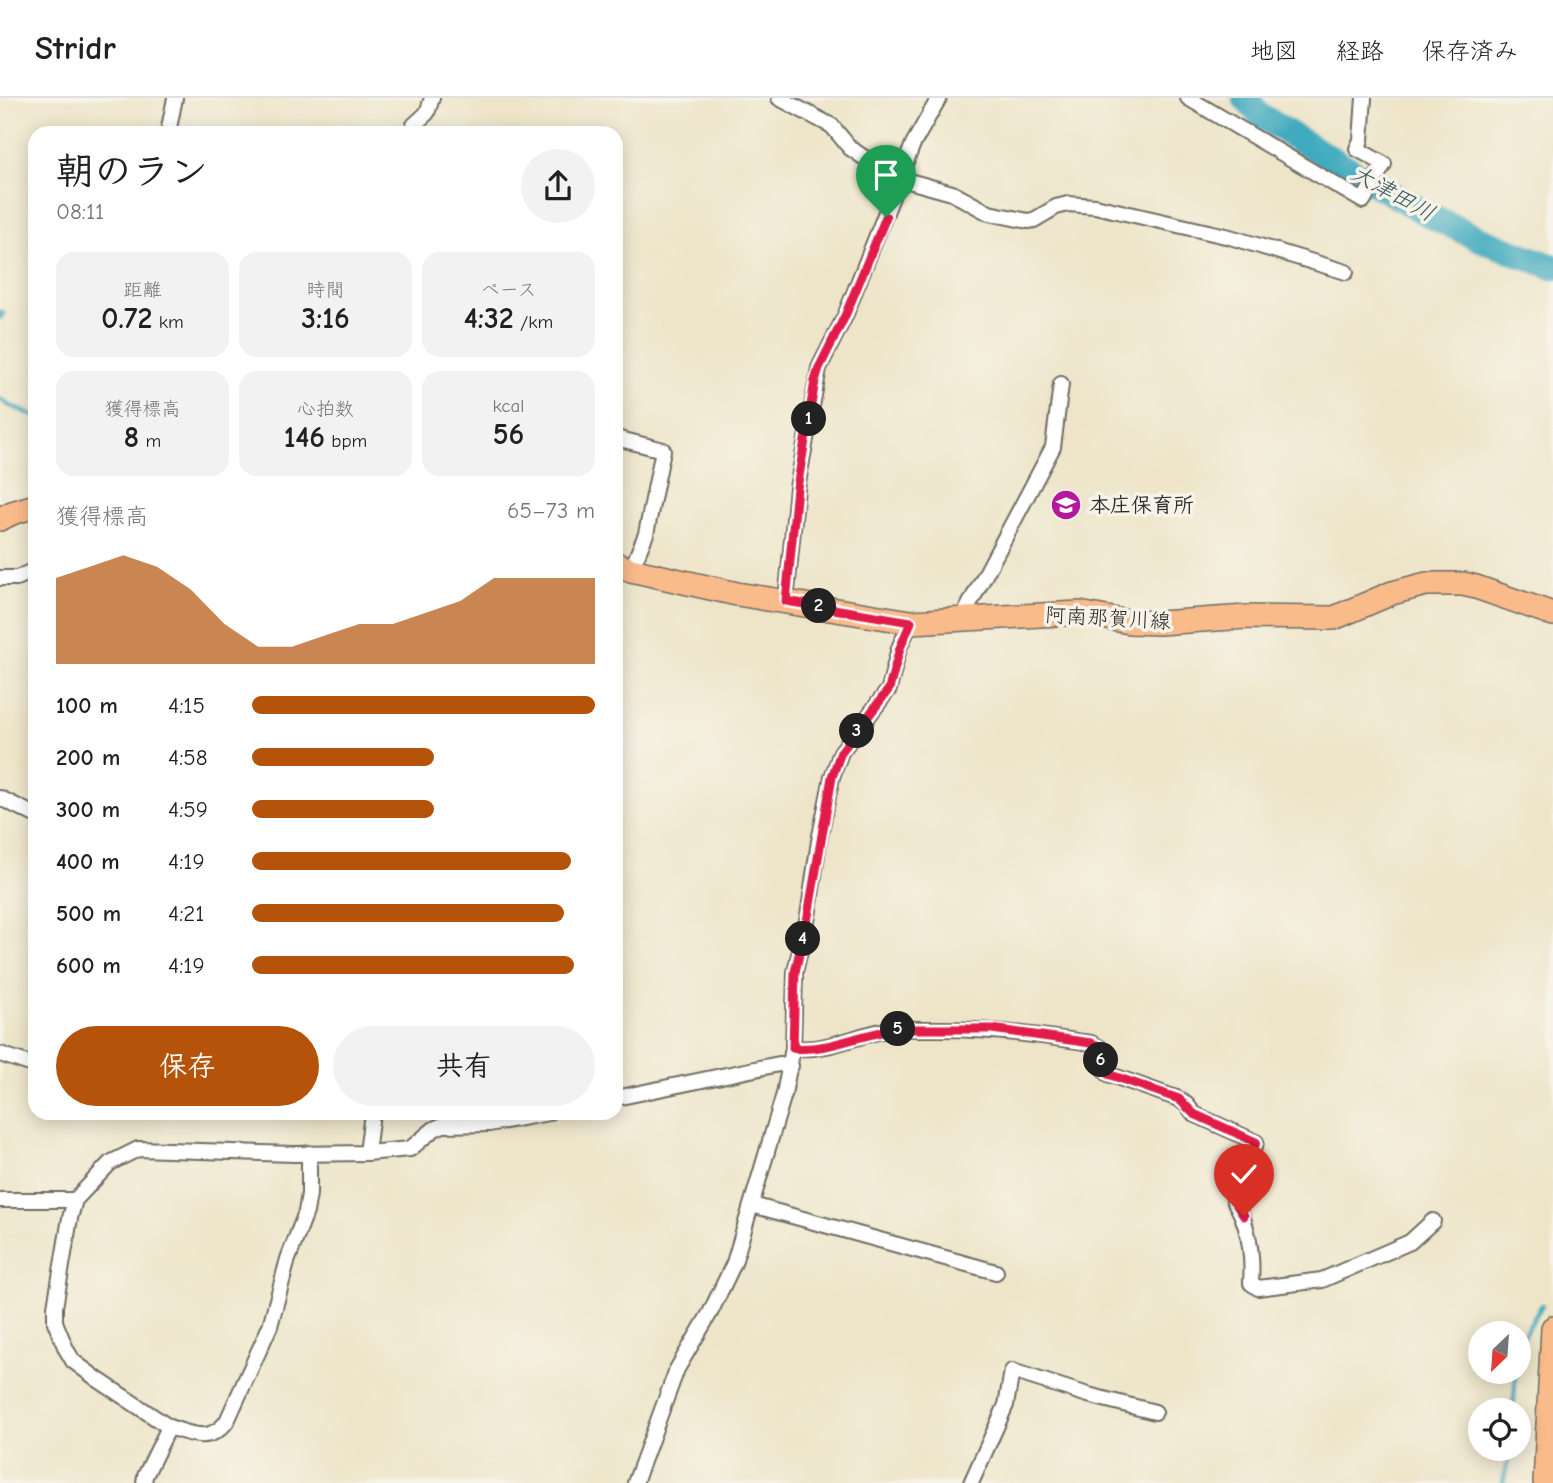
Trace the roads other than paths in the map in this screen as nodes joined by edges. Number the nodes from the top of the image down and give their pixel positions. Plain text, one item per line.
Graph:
1 (175, 98) edge
2 (432, 98) edge
3 (779, 98) edge
4 (939, 98) edge
5 (1188, 98) edge
6 (1364, 98) edge
7 (169, 126) edge
8 (414, 126) edge
9 (901, 179) junction
10 (1346, 272) dead end
11 (1061, 384) dead end
12 (623, 440) edge
13 (28, 508) edge
14 (0, 519) edge
15 (623, 567) edge
16 (28, 573) edge
17 (0, 578) edge
18 (786, 601) junction
19 (1553, 614) edge
20 (968, 619) junction
21 (911, 622) junction
22 (0, 798) edge
23 (28, 812) edge
24 (793, 1048) junction
25 (0, 1054) edge
26 (28, 1063) edge
27 (791, 1066) junction
28 (623, 1097) edge
29 (371, 1120) edge
30 (511, 1120) edge
31 (309, 1153) junction
32 (367, 1153) junction
33 (0, 1200) edge
34 (75, 1200) junction
35 (752, 1205) junction
36 (1433, 1221) dead end
37 (996, 1272) dead end
38 (1553, 1328) edge
39 (1155, 1412) dead end
40 (169, 1427) junction
41 (144, 1483) edge
42 (635, 1483) edge
43 (971, 1483) edge
44 (1545, 1483) edge

1 - 7 street
2 - 8 street
3 - 9 street
4 - 9 street
5 - 6 street
9 - 10 street
9 - 18 street
11 - 20 street
12 - 15 street
13 - 14 main road
15 - 18 main road, 阿南那賀川線
16 - 17 street
18 - 21 main road, 阿南那賀川線
19 - 20 main road, 阿南那賀川線
20 - 21 main road, 阿南那賀川線
21 - 24 street
22 - 23 street
24 - 27 street
24 - 36 street
25 - 26 street
27 - 28 street
27 - 35 street
29 - 32 street
30 - 32 street
31 - 32 street
31 - 34 street
31 - 40 street
33 - 34 street
34 - 40 street
35 - 37 street
35 - 42 street
38 - 44 main road
39 - 43 street
40 - 41 street

